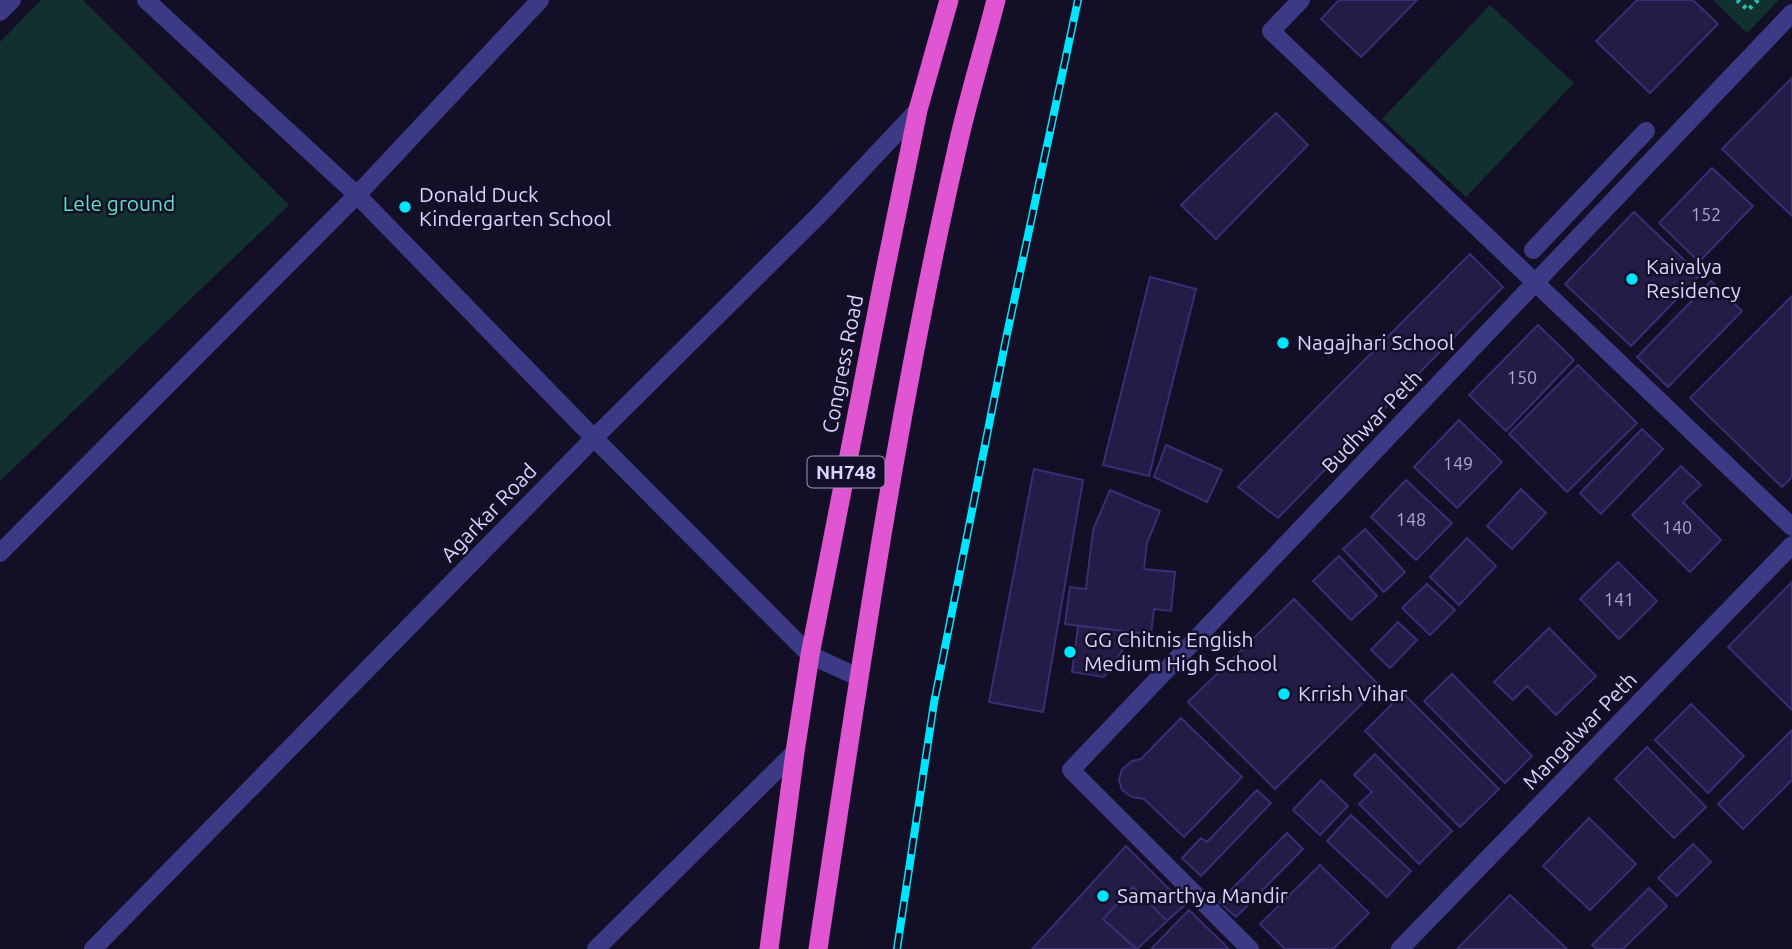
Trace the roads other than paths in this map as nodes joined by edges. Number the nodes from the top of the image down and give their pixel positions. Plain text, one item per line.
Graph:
1 (12, 0) edge
2 (146, 0) edge
3 (540, 0) edge
4 (949, 0) edge
5 (996, 0) edge
6 (1301, 0) edge
7 (0, 12) edge
8 (1792, 13) edge
9 (918, 110) junction
10 (1646, 131) dead end
11 (357, 195) junction
12 (1533, 250) dead end
13 (1535, 283) junction
14 (594, 438) junction
15 (1792, 527) edge
16 (1792, 545) edge
17 (0, 553) edge
18 (810, 655) junction
19 (858, 677) junction
20 (795, 752) junction
21 (93, 949) edge
22 (596, 949) edge
23 (769, 949) edge
24 (818, 949) edge
25 (1250, 949) edge
26 (1400, 949) edge

1 - 7 street
2 - 11 street
3 - 11 street
4 - 9 highway, Congress Road / NH748
5 - 19 highway, NH748
6 - 13 street
8 - 13 street, Budhwar Peth
9 - 14 street, Agarkar Road
9 - 18 highway, Congress Road / NH748
10 - 12 street
11 - 14 street
11 - 17 street
13 - 15 street
13 - 25 street, Budhwar Peth
14 - 18 street
14 - 21 street, Agarkar Road
16 - 26 street, Mangalwar Peth
18 - 19 street
18 - 20 highway, Congress Road / NH748
19 - 24 highway, NH748
20 - 22 street
20 - 23 highway, Congress Road / NH748

